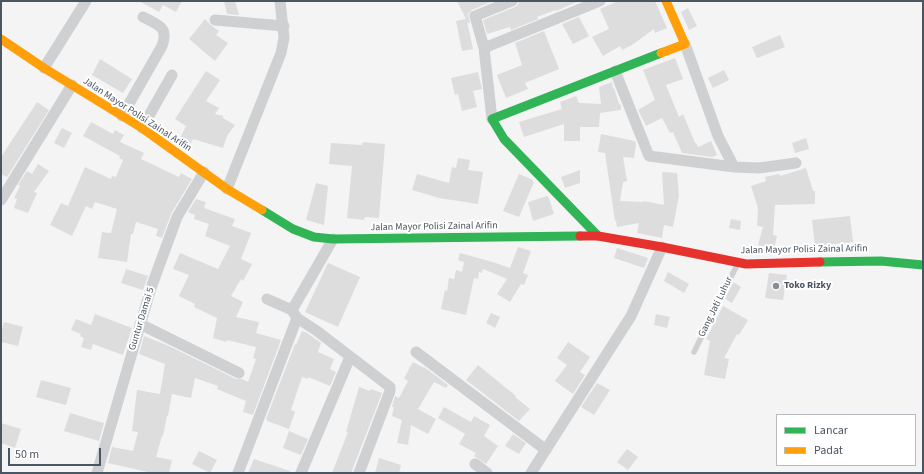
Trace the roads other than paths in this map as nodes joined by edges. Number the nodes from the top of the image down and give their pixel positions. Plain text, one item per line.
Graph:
1 (86, 1) edge
2 (280, 1) edge
3 (512, 1) edge
4 (600, 1) edge
5 (666, 1) edge
6 (143, 17) dead end
7 (215, 20) dead end
8 (284, 26) junction
9 (1, 39) edge
10 (685, 44) junction
11 (484, 48) junction
12 (44, 68) junction
13 (615, 71) junction
14 (172, 75) dead end
15 (72, 85) junction
16 (122, 116) junction
17 (492, 119) junction
18 (142, 128) junction
19 (796, 163) dead end
20 (734, 167) junction
21 (204, 172) junction
22 (227, 188) junction
23 (1, 200) edge
24 (598, 236) junction
25 (333, 239) junction
26 (662, 247) junction
27 (738, 263) junction
28 (923, 265) edge
29 (267, 300) dead end
30 (294, 314) junction
31 (140, 324) junction
32 (416, 352) dead end
33 (694, 352) dead end
34 (350, 357) junction
35 (239, 373) dead end
36 (546, 450) junction
37 (476, 464) dead end
38 (97, 473) edge
39 (238, 473) edge
40 (301, 473) edge
41 (359, 473) edge
42 (486, 473) edge
43 (531, 473) edge

1 - 12 street
2 - 8 street
3 - 11 street
4 - 11 street
5 - 10 main road
6 - 16 street
7 - 8 street
8 - 22 street
9 - 12 main road, Jalan Mayor Polisi Zainal Arifin
10 - 13 main road
10 - 20 street
11 - 17 street
12 - 15 main road, Jalan Mayor Polisi Zainal Arifin
13 - 17 main road
13 - 20 street
14 - 18 street
15 - 16 main road, Jalan Mayor Polisi Zainal Arifin
15 - 23 street
16 - 18 main road, Jalan Mayor Polisi Zainal Arifin
17 - 24 main road
18 - 21 main road, Jalan Mayor Polisi Zainal Arifin
19 - 20 street
21 - 22 main road, Jalan Mayor Polisi Zainal Arifin
21 - 31 street, Guntur Damai 5
22 - 25 main road, Jalan Mayor Polisi Zainal Arifin
24 - 25 main road, Jalan Mayor Polisi Zainal Arifin
24 - 26 main road, Jalan Mayor Polisi Zainal Arifin
25 - 30 street
26 - 27 main road, Jalan Mayor Polisi Zainal Arifin
26 - 36 street
27 - 28 main road, Jalan Mayor Polisi Zainal Arifin
27 - 33 lane, Gang Jati Luhur
29 - 30 street
30 - 34 street
30 - 39 street
31 - 35 street
31 - 38 street, Guntur Damai 5
32 - 36 street
34 - 40 street
34 - 41 street
36 - 43 street
37 - 42 street

